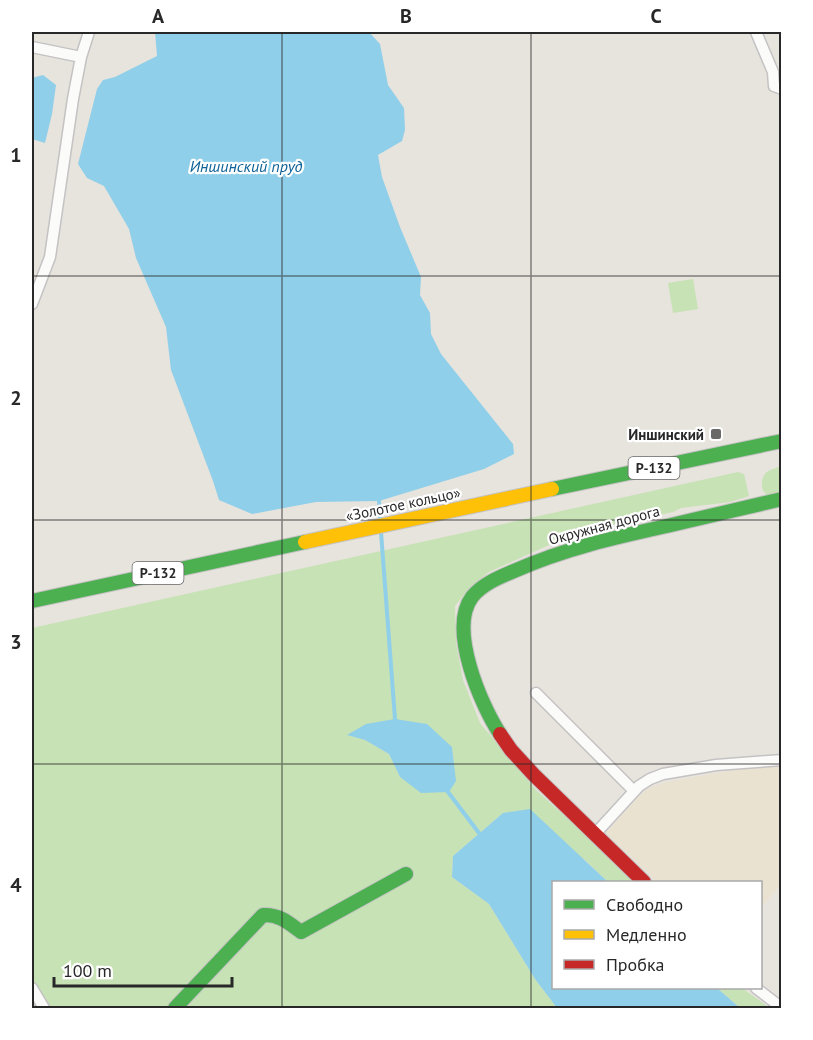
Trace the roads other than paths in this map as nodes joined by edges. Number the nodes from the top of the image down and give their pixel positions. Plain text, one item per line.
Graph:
1 (89, 32) edge
2 (756, 32) edge
3 (32, 47) edge
4 (81, 57) junction
5 (778, 88) edge
6 (32, 304) edge
7 (782, 441) edge
8 (782, 499) edge
9 (32, 601) edge
10 (536, 693) dead end
11 (782, 760) edge
12 (634, 791) junction
13 (595, 834) junction
14 (406, 874) dead end
15 (643, 881) edge
16 (32, 988) edge
17 (758, 989) edge
18 (44, 1008) edge
19 (175, 1008) edge
20 (782, 1008) edge

1 - 4 street
2 - 5 street
3 - 4 street
4 - 6 street
7 - 9 main road, «Золотое кольцо» / Р-132
8 - 13 main road, Окружная дорога
10 - 12 street
11 - 12 street
12 - 13 street
13 - 15 main road, Окружная дорога
14 - 19 main road
16 - 18 street
17 - 20 street

